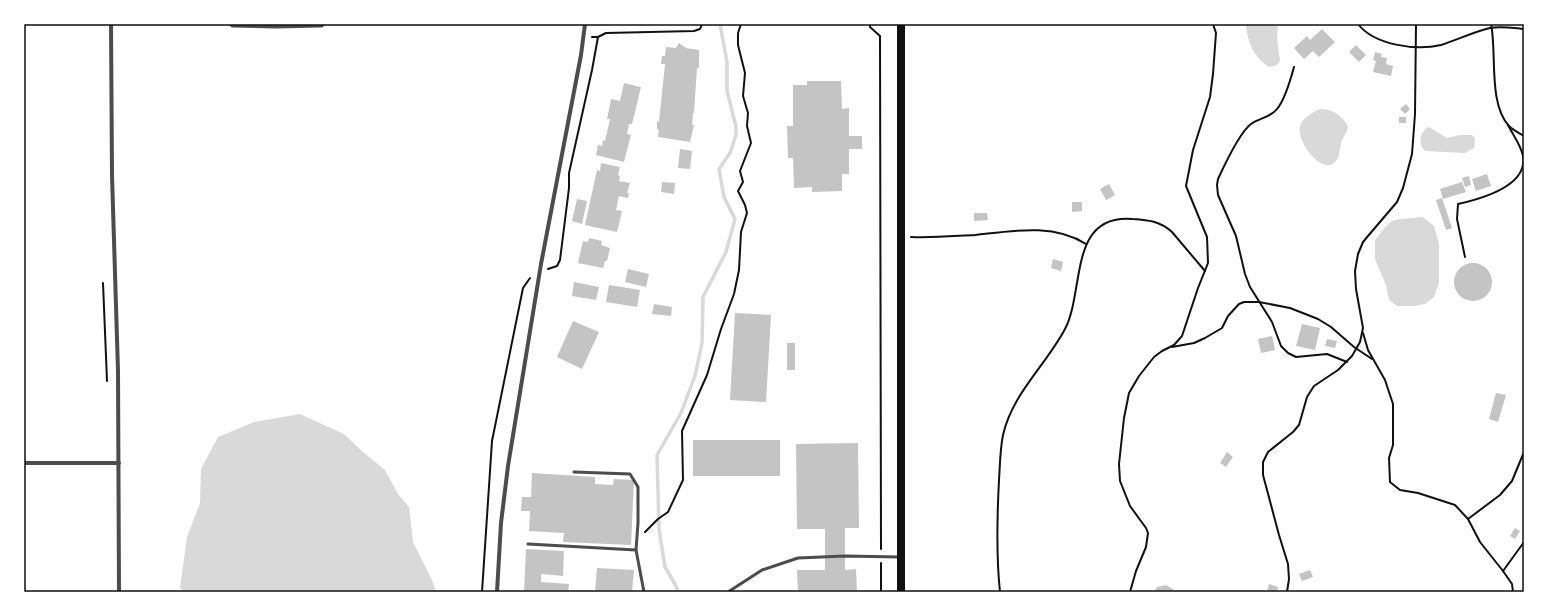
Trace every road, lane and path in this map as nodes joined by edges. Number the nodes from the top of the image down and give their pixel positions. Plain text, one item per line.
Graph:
1 (111, 24) edge
2 (233, 24) edge
3 (321, 24) edge
4 (585, 24) edge
5 (702, 24) edge
6 (741, 24) edge
7 (870, 24) edge
8 (901, 24) edge
9 (1213, 24) edge
10 (1358, 24) edge
11 (1416, 24) edge
12 (1491, 24) edge
13 (1492, 28) junction
14 (1524, 29) edge
15 (584, 37) junction
16 (598, 37) junction
17 (1417, 46) junction
18 (1294, 67) dead end
19 (1508, 125) junction
20 (1524, 136) edge
21 (1523, 157) junction
22 (1524, 165) edge
23 (902, 237) junction
24 (1086, 244) junction
25 (1465, 257) dead end
26 (1205, 271) junction
27 (540, 272) junction
28 (103, 283) dead end
29 (1259, 302) junction
30 (1363, 328) junction
31 (1170, 348) junction
32 (1357, 349) junction
33 (1374, 360) junction
34 (1347, 362) junction
35 (107, 381) dead end
36 (1524, 452) edge
37 (24, 463) edge
38 (119, 463) junction
39 (574, 472) dead end
40 (1468, 519) junction
41 (640, 536) dead end
42 (1524, 542) edge
43 (528, 544) dead end
44 (636, 550) junction
45 (881, 557) junction
46 (901, 557) junction
47 (1503, 571) junction
48 (119, 592) edge
49 (482, 592) edge
50 (497, 592) edge
51 (644, 592) edge
52 (728, 592) edge
53 (881, 592) edge
54 (902, 592) edge
55 (1000, 592) edge
56 (1130, 592) edge
57 (1287, 592) edge
58 (1513, 592) edge

1 - 38 street
2 - 3 street
4 - 15 street
5 - 16 path
6 - 41 path
7 - 45 path
8 - 23 main road
9 - 26 path
10 - 17 path
11 - 17 path
12 - 13 path
13 - 14 path
13 - 17 path
13 - 19 path
15 - 16 path
15 - 27 street
16 - 27 path
17 - 30 path
18 - 29 path
19 - 20 path
19 - 21 path
21 - 22 path
21 - 25 path
23 - 24 path
23 - 46 main road
24 - 26 path
24 - 55 path
26 - 31 path
27 - 49 path
27 - 50 street
28 - 35 path
29 - 31 path
29 - 32 path
29 - 34 path
30 - 32 path
30 - 33 path
31 - 56 path
32 - 33 path
32 - 34 path
33 - 40 path
34 - 57 path
36 - 40 path
37 - 38 street
38 - 48 street
39 - 44 lane
40 - 47 path
42 - 47 path
43 - 44 lane
44 - 51 lane
45 - 46 lane
45 - 52 lane
45 - 53 path
46 - 54 main road
47 - 58 path

